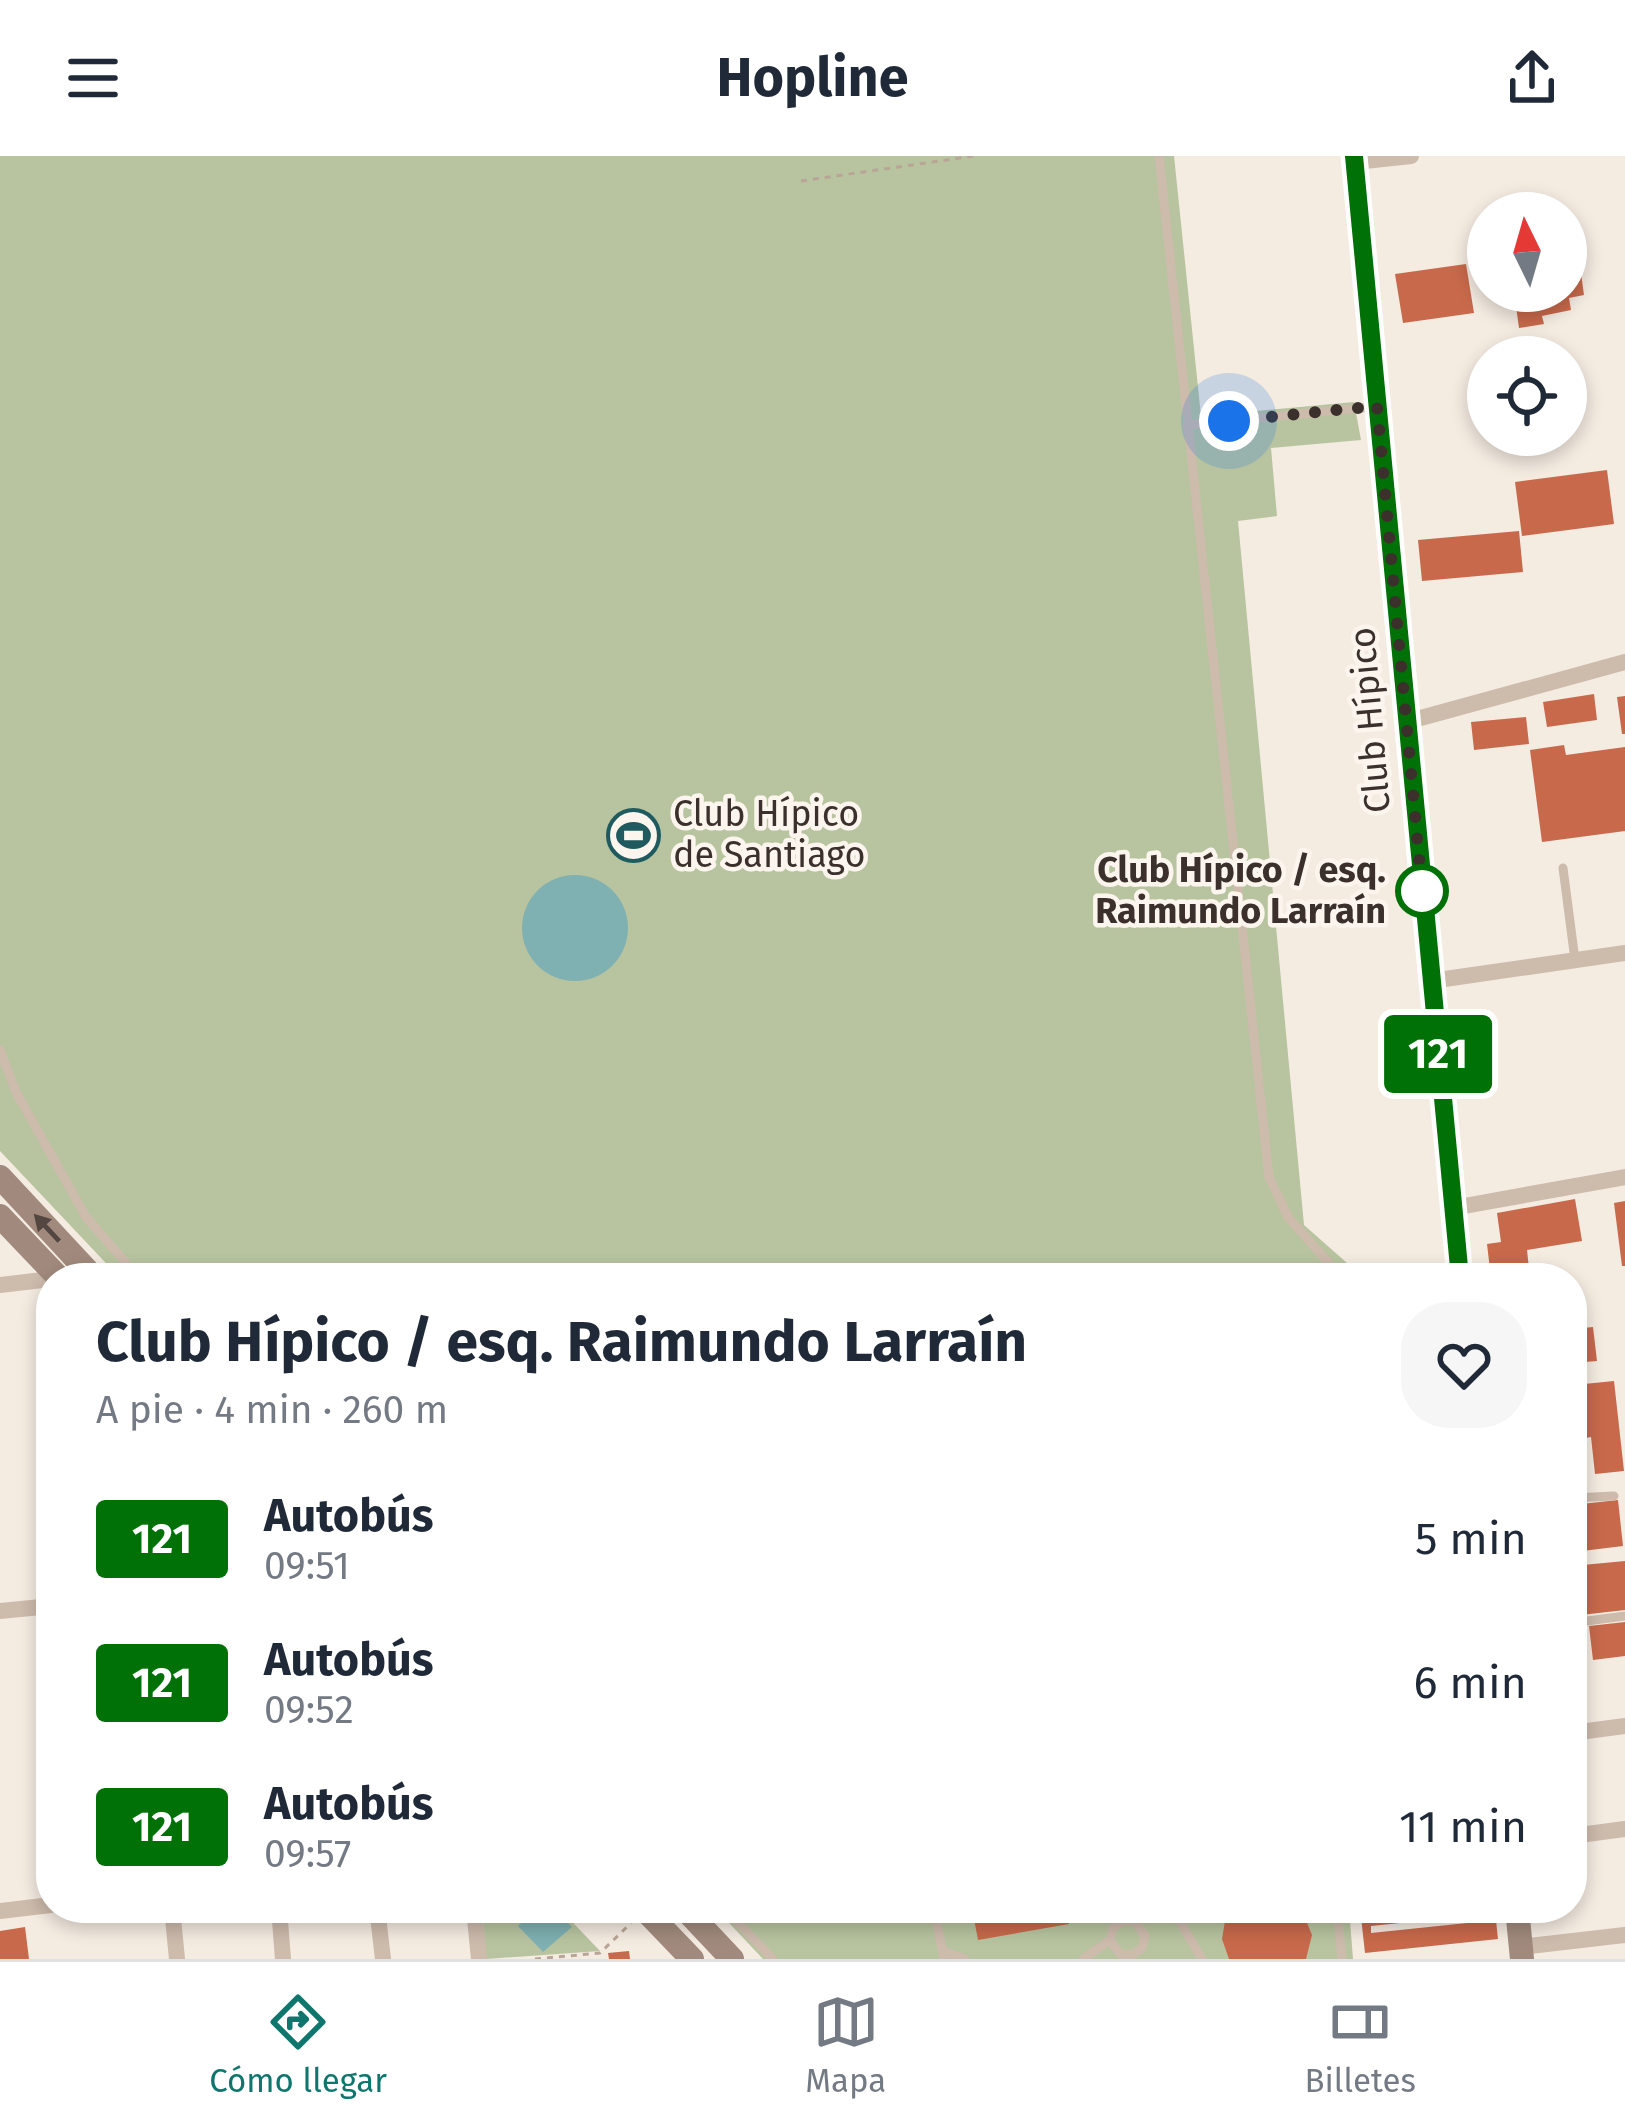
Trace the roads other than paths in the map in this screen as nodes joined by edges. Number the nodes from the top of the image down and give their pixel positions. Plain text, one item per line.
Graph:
1 (1159, 156) edge
2 (1411, 156) edge
3 (1354, 159) edge
4 (1377, 406) junction
5 (1187, 425) junction
6 (1625, 662) edge
7 (1406, 722) junction
8 (1563, 868) dead end
9 (1625, 953) edge
10 (1575, 960) junction
11 (1431, 981) junction
12 (0, 1050) edge
13 (0, 1177) edge
14 (1625, 1178) edge
15 (1453, 1208) junction
16 (0, 1216) edge
17 (55, 1263) edge
18 (61, 1263) edge
19 (127, 1263) edge
20 (1329, 1263) edge
21 (1458, 1263) edge
22 (36, 1280) edge
23 (0, 1285) edge
24 (1614, 1496) dead end
25 (1587, 1497) edge
26 (36, 1607) edge
27 (0, 1611) edge
28 (1625, 1616) edge
29 (1587, 1621) edge
30 (1625, 1726) edge
31 (1587, 1731) edge
32 (1625, 1829) edge
33 (1587, 1833) edge
34 (36, 1907) edge
35 (0, 1911) edge
36 (173, 1923) edge
37 (280, 1923) edge
38 (379, 1923) edge
39 (475, 1923) edge
40 (657, 1923) edge
41 (698, 1923) edge
42 (738, 1923) edge
43 (937, 1923) edge
44 (1181, 1923) edge
45 (1338, 1923) edge
46 (1518, 1923) edge
47 (1625, 1935) edge
48 (1110, 1940) dead end
49 (1521, 1953) edge
50 (944, 1955) edge
51 (177, 1959) edge
52 (283, 1959) edge
53 (383, 1959) edge
54 (479, 1959) edge
55 (692, 1959) edge
56 (732, 1959) edge
57 (773, 1959) edge
58 (965, 1959) edge
59 (1083, 1959) edge
60 (1202, 1959) edge
61 (1342, 1959) edge

1 - 5 lane
2 - 3 street
3 - 4 main road, Club Hípico
4 - 5 lane
4 - 7 main road, Club Hípico
5 - 20 lane
6 - 7 street
7 - 11 main road, Club Hípico
8 - 10 lane
9 - 10 street
10 - 11 street
11 - 15 main road, Club Hípico
12 - 19 lane
18 -> 13 main road
14 - 15 street
15 - 21 main road, Club Hípico
16 - 17 main road
22 - 23 street
24 - 25 lane
26 - 27 street
28 - 29 lane
30 - 31 street
32 - 33 street
34 - 35 street
36 - 51 street
37 - 52 street
38 - 53 street
39 - 54 street
40 - 55 main road
41 - 56 main road
42 - 57 lane
43 - 50 lane
44 - 60 lane
45 - 61 lane
46 - 49 main road
47 - 49 street
48 - 59 lane
50 - 58 lane

